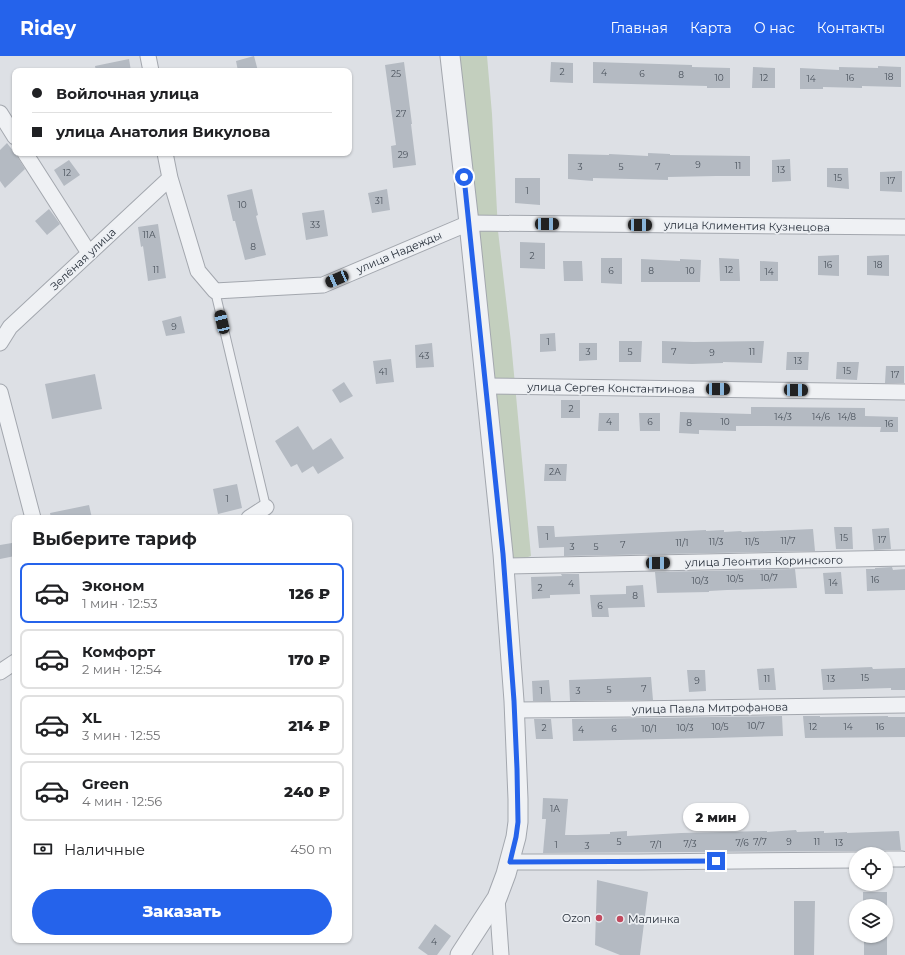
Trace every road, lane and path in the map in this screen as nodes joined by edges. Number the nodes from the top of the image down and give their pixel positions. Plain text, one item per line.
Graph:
1 (148, 56) edge
2 (450, 56) edge
3 (150, 68) edge
4 (0, 113) edge
5 (12, 132) edge
6 (27, 156) edge
7 (166, 156) edge
8 (170, 178) junction
9 (469, 223) junction
10 (905, 227) edge
11 (89, 253) junction
12 (215, 291) junction
13 (0, 343) edge
14 (485, 386) junction
15 (0, 392) edge
16 (905, 392) edge
17 (266, 507) joint
18 (32, 515) edge
19 (254, 515) edge
20 (905, 558) edge
21 (504, 566) junction
22 (12, 664) edge
23 (0, 672) edge
24 (905, 705) edge
25 (514, 710) junction
26 (893, 859) edge
27 (902, 859) dead end
28 (849, 860) edge
29 (510, 862) junction
30 (496, 898) junction
31 (460, 955) edge
32 (501, 955) edge

1 - 3 street
2 - 9 street
4 - 5 street
6 - 11 street
7 - 8 street
8 - 11 street, Зелёная улица
8 - 12 street
9 - 10 street, улица Климентия Кузнецова
9 - 12 street, улица Надежды
9 - 14 street
11 - 13 street, Зелёная улица
12 - 17 lane
14 - 16 street, улица Сергея Константинова
14 - 21 street
15 - 18 street
17 - 19 street
20 - 21 street, улица Леонтия Коринского
21 - 25 street
22 - 23 street
24 - 25 street, улица Павла Митрофанова
25 - 29 street
26 - 27 street
28 - 29 street
29 - 30 street
30 - 31 street
30 - 32 street

